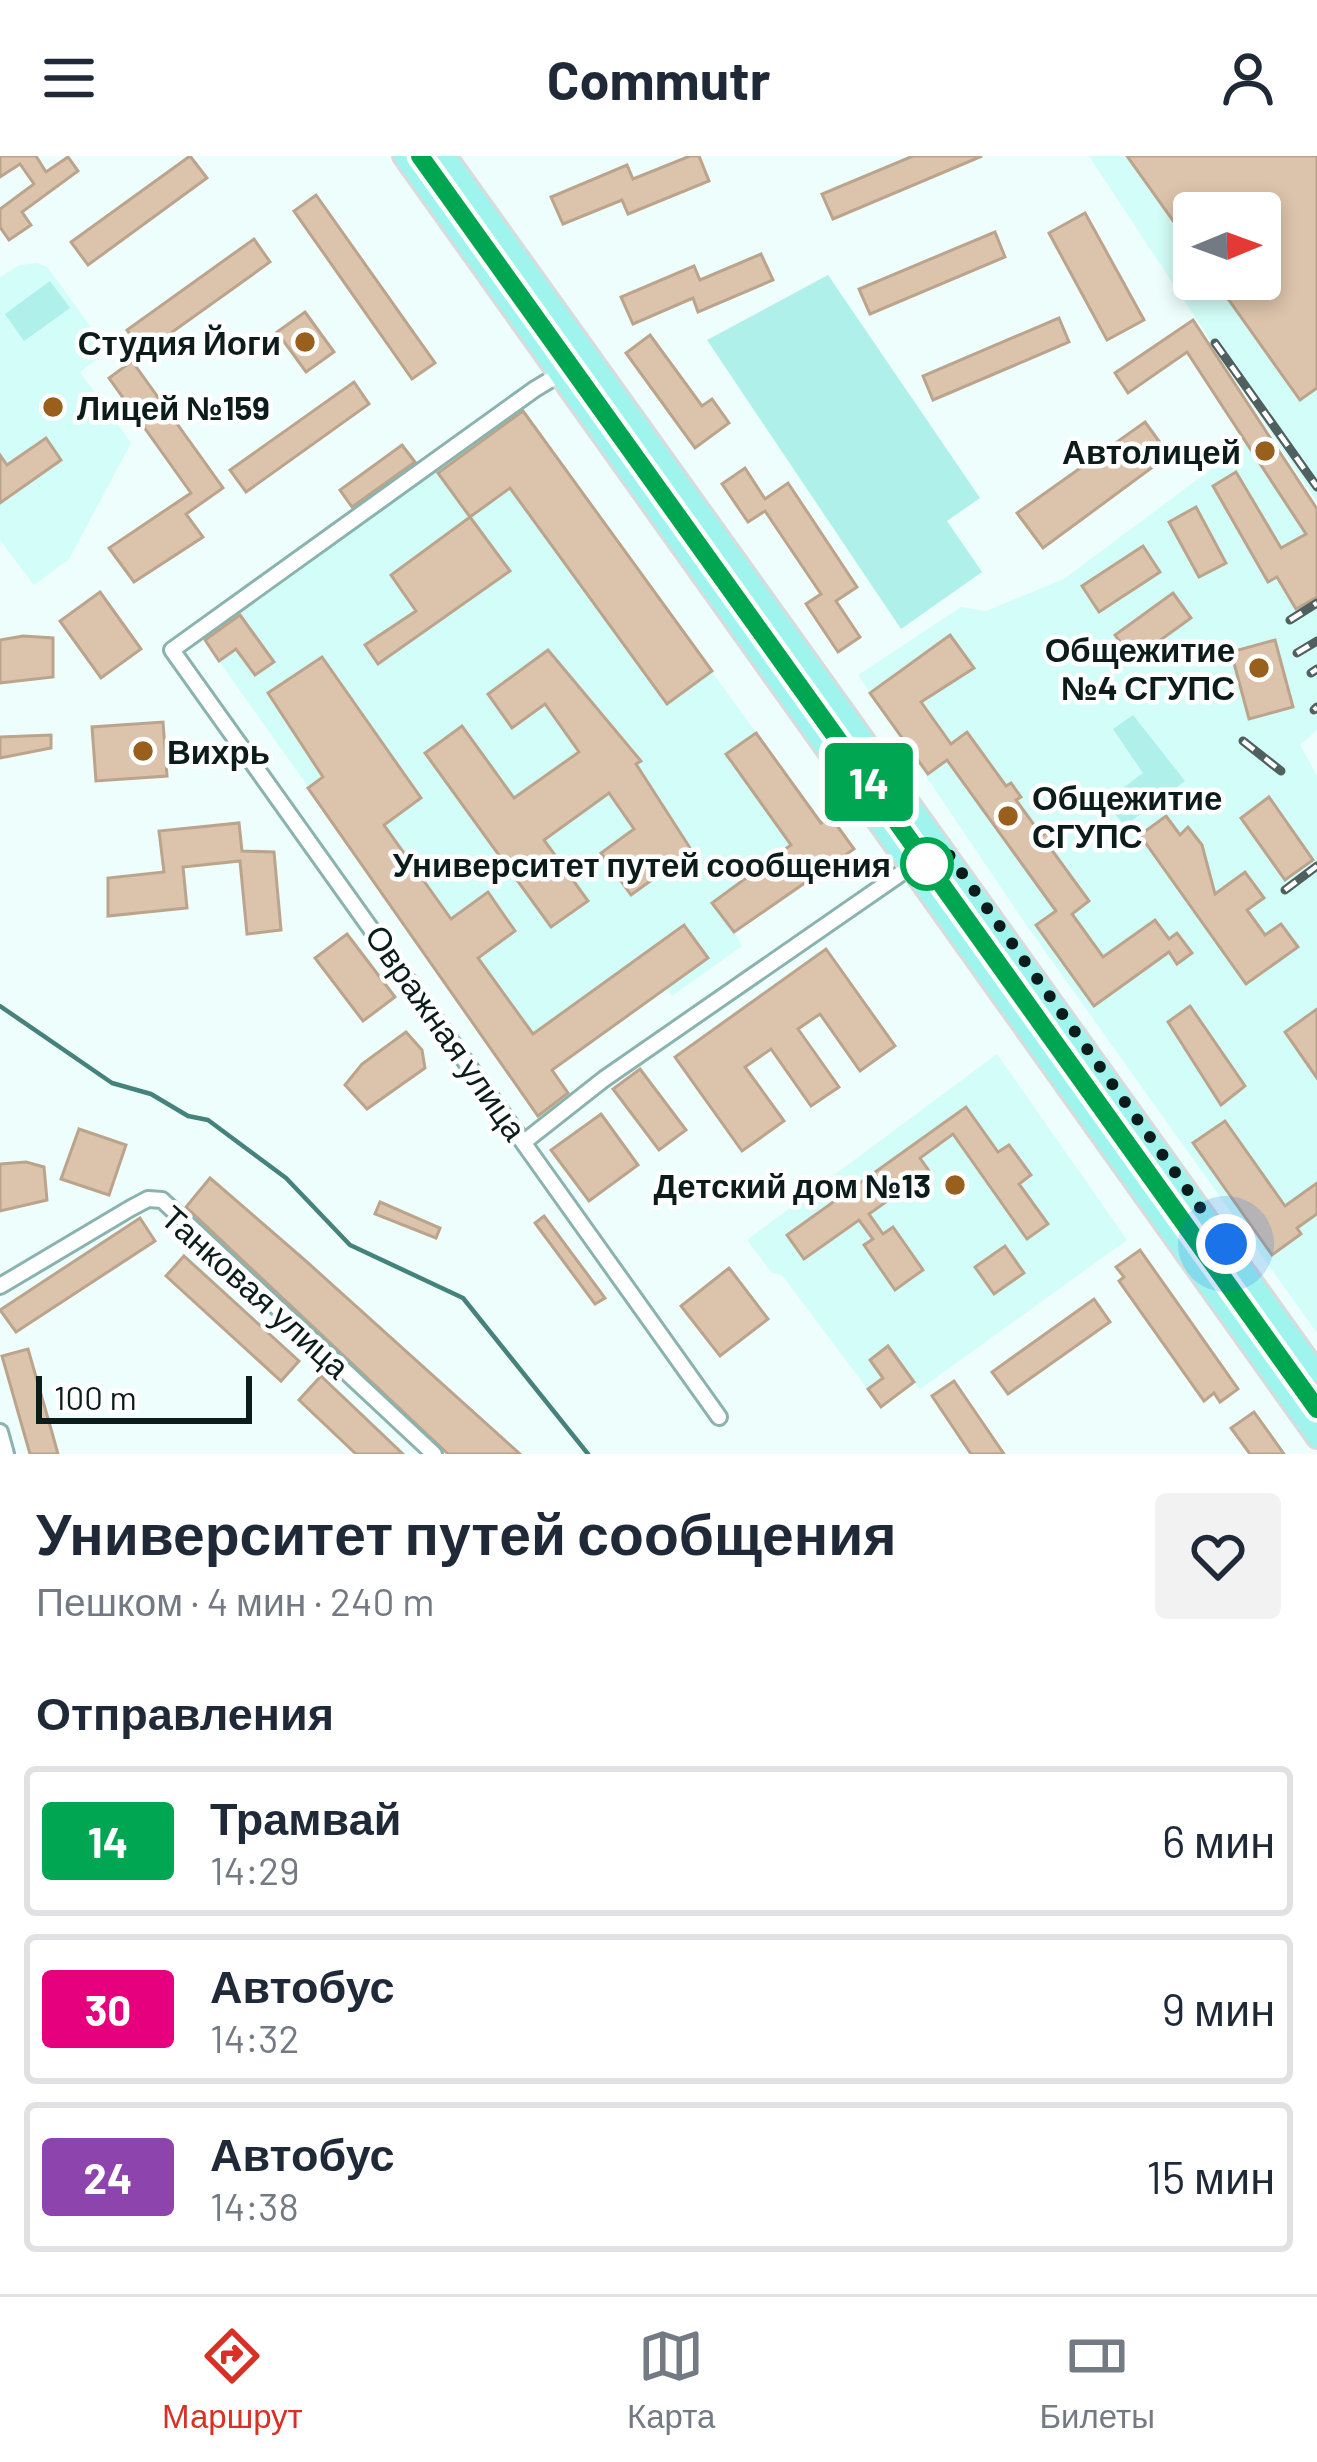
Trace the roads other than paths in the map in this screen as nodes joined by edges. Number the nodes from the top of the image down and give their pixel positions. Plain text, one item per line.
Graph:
1 (403, 156) edge
2 (446, 156) edge
3 (590, 356) junction
4 (560, 374) junction
5 (942, 845) junction
6 (910, 868) junction
7 (524, 1142) junction
8 (0, 1286) edge
9 (1317, 1372) edge
10 (719, 1417) dead end
11 (0, 1432) edge
12 (1317, 1438) edge
13 (6, 1454) edge
14 (434, 1454) edge

1 - 4 main road
2 - 3 main road
3 - 4 street
3 - 5 main road
4 - 6 main road
4 - 7 street, Овражная улица
5 - 6 street
5 - 9 main road
6 - 7 street
6 - 12 main road
7 - 10 street, Овражная улица
8 - 14 street, Танковая улица
11 - 13 street

